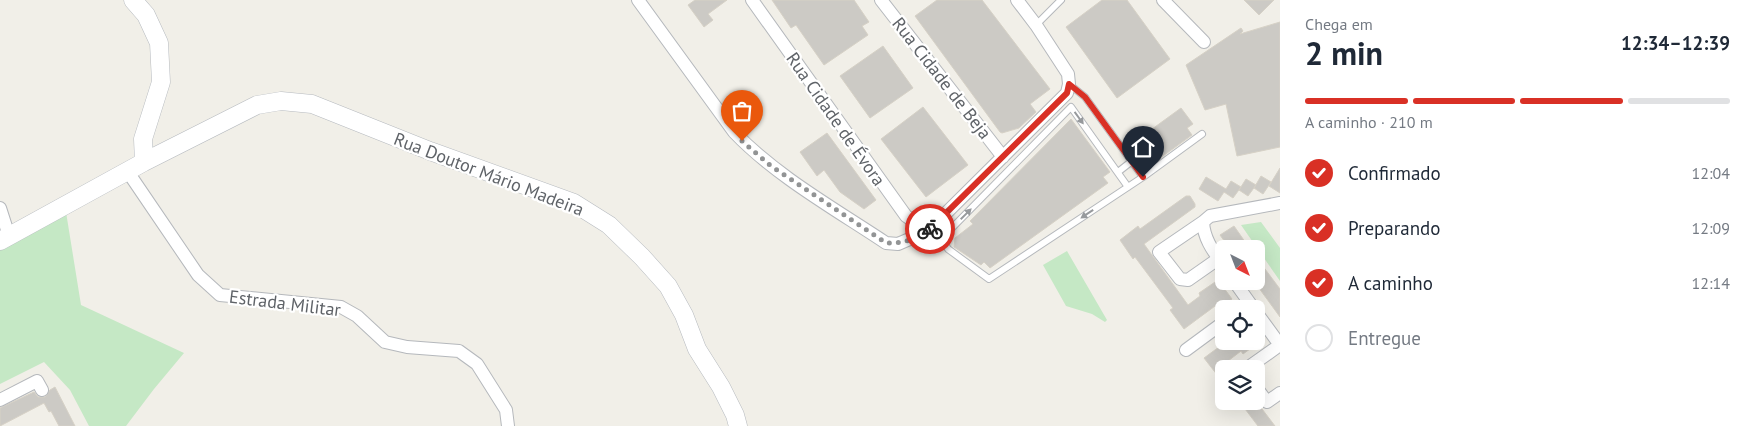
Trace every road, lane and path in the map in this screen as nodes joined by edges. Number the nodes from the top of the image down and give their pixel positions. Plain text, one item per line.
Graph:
1 (133, 0) edge
2 (638, 0) edge
3 (752, 0) edge
4 (881, 0) edge
5 (1017, 0) edge
6 (1061, 0) edge
7 (1162, 0) edge
8 (1036, 25) junction
9 (1204, 42) dead end
10 (1069, 84) junction
11 (1202, 134) dead end
12 (1003, 157) junction
13 (1132, 161) junction
14 (144, 162) junction
15 (128, 172) junction
16 (1118, 172) junction
17 (1143, 177) junction
18 (1128, 187) junction
19 (1280, 204) edge
20 (0, 208) edge
21 (1203, 222) junction
22 (928, 231) junction
23 (4, 239) edge
24 (1215, 253) edge
25 (1215, 266) edge
26 (1265, 326) edge
27 (1215, 329) edge
28 (1280, 345) edge
29 (1186, 350) dead end
30 (1259, 360) edge
31 (42, 390) dead end
32 (1280, 393) edge
33 (1265, 398) edge
34 (0, 400) edge
35 (508, 426) edge
36 (738, 426) edge

1 - 14 main road
2 - 22 street
3 - 22 street, Rua Cidade de Évora
4 - 12 street, Rua Cidade de Beja
5 - 8 street
6 - 8 lane
7 - 9 street
8 - 10 street
10 - 12 street
10 - 13 lane
11 - 17 lane
12 - 22 street
13 - 16 lane
13 - 17 lane
14 - 15 main road, Rua Doutor Mário Madeira
14 - 36 main road, Rua Doutor Mário Madeira
15 - 23 main road, Rua Doutor Mário Madeira
15 - 35 street, Estrada Militar
16 - 18 lane
18 -> 16 lane
17 - 18 lane
19 - 21 street
20 - 23 street
21 - 24 street
21 - 25 street
26 - 28 street
27 - 29 street
28 - 30 street
31 - 34 street
32 - 33 street

